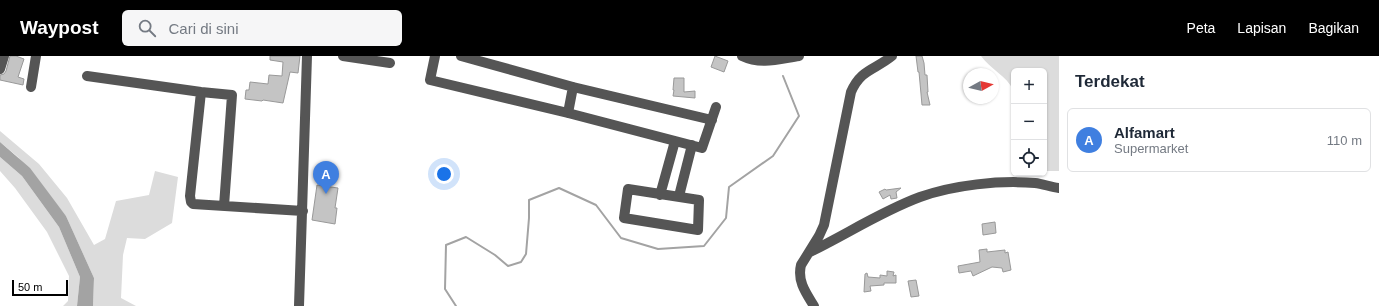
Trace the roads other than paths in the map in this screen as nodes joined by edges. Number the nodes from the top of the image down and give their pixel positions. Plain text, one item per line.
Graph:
1 (4, 56) edge
2 (36, 56) edge
3 (307, 56) edge
4 (343, 56) edge
5 (435, 56) edge
6 (461, 56) edge
7 (742, 56) edge
8 (799, 56) edge
9 (892, 56) edge
10 (390, 63) dead end
11 (0, 69) edge
12 (87, 76) dead end
13 (31, 87) dead end
14 (573, 87) junction
15 (200, 92) junction
16 (716, 107) dead end
17 (568, 113) junction
18 (712, 120) junction
19 (675, 141) junction
20 (692, 146) junction
21 (1059, 188) edge
22 (660, 195) junction
23 (679, 196) junction
24 (224, 206) junction
25 (302, 211) junction
26 (810, 252) junction
27 (299, 306) edge
28 (814, 306) edge

1 - 11 street
2 - 13 street
3 - 25 street
4 - 10 street
5 - 17 street
6 - 14 street
7 - 8 street
9 - 26 street
12 - 15 street
14 - 17 street
14 - 18 street
15 - 24 street
15 - 24 street
16 - 18 street
17 - 19 street
18 - 20 street
19 - 20 street
19 - 22 street
20 - 23 street
21 - 26 street
22 - 23 street
22 - 23 street
24 - 25 street
25 - 27 street
26 - 28 street

